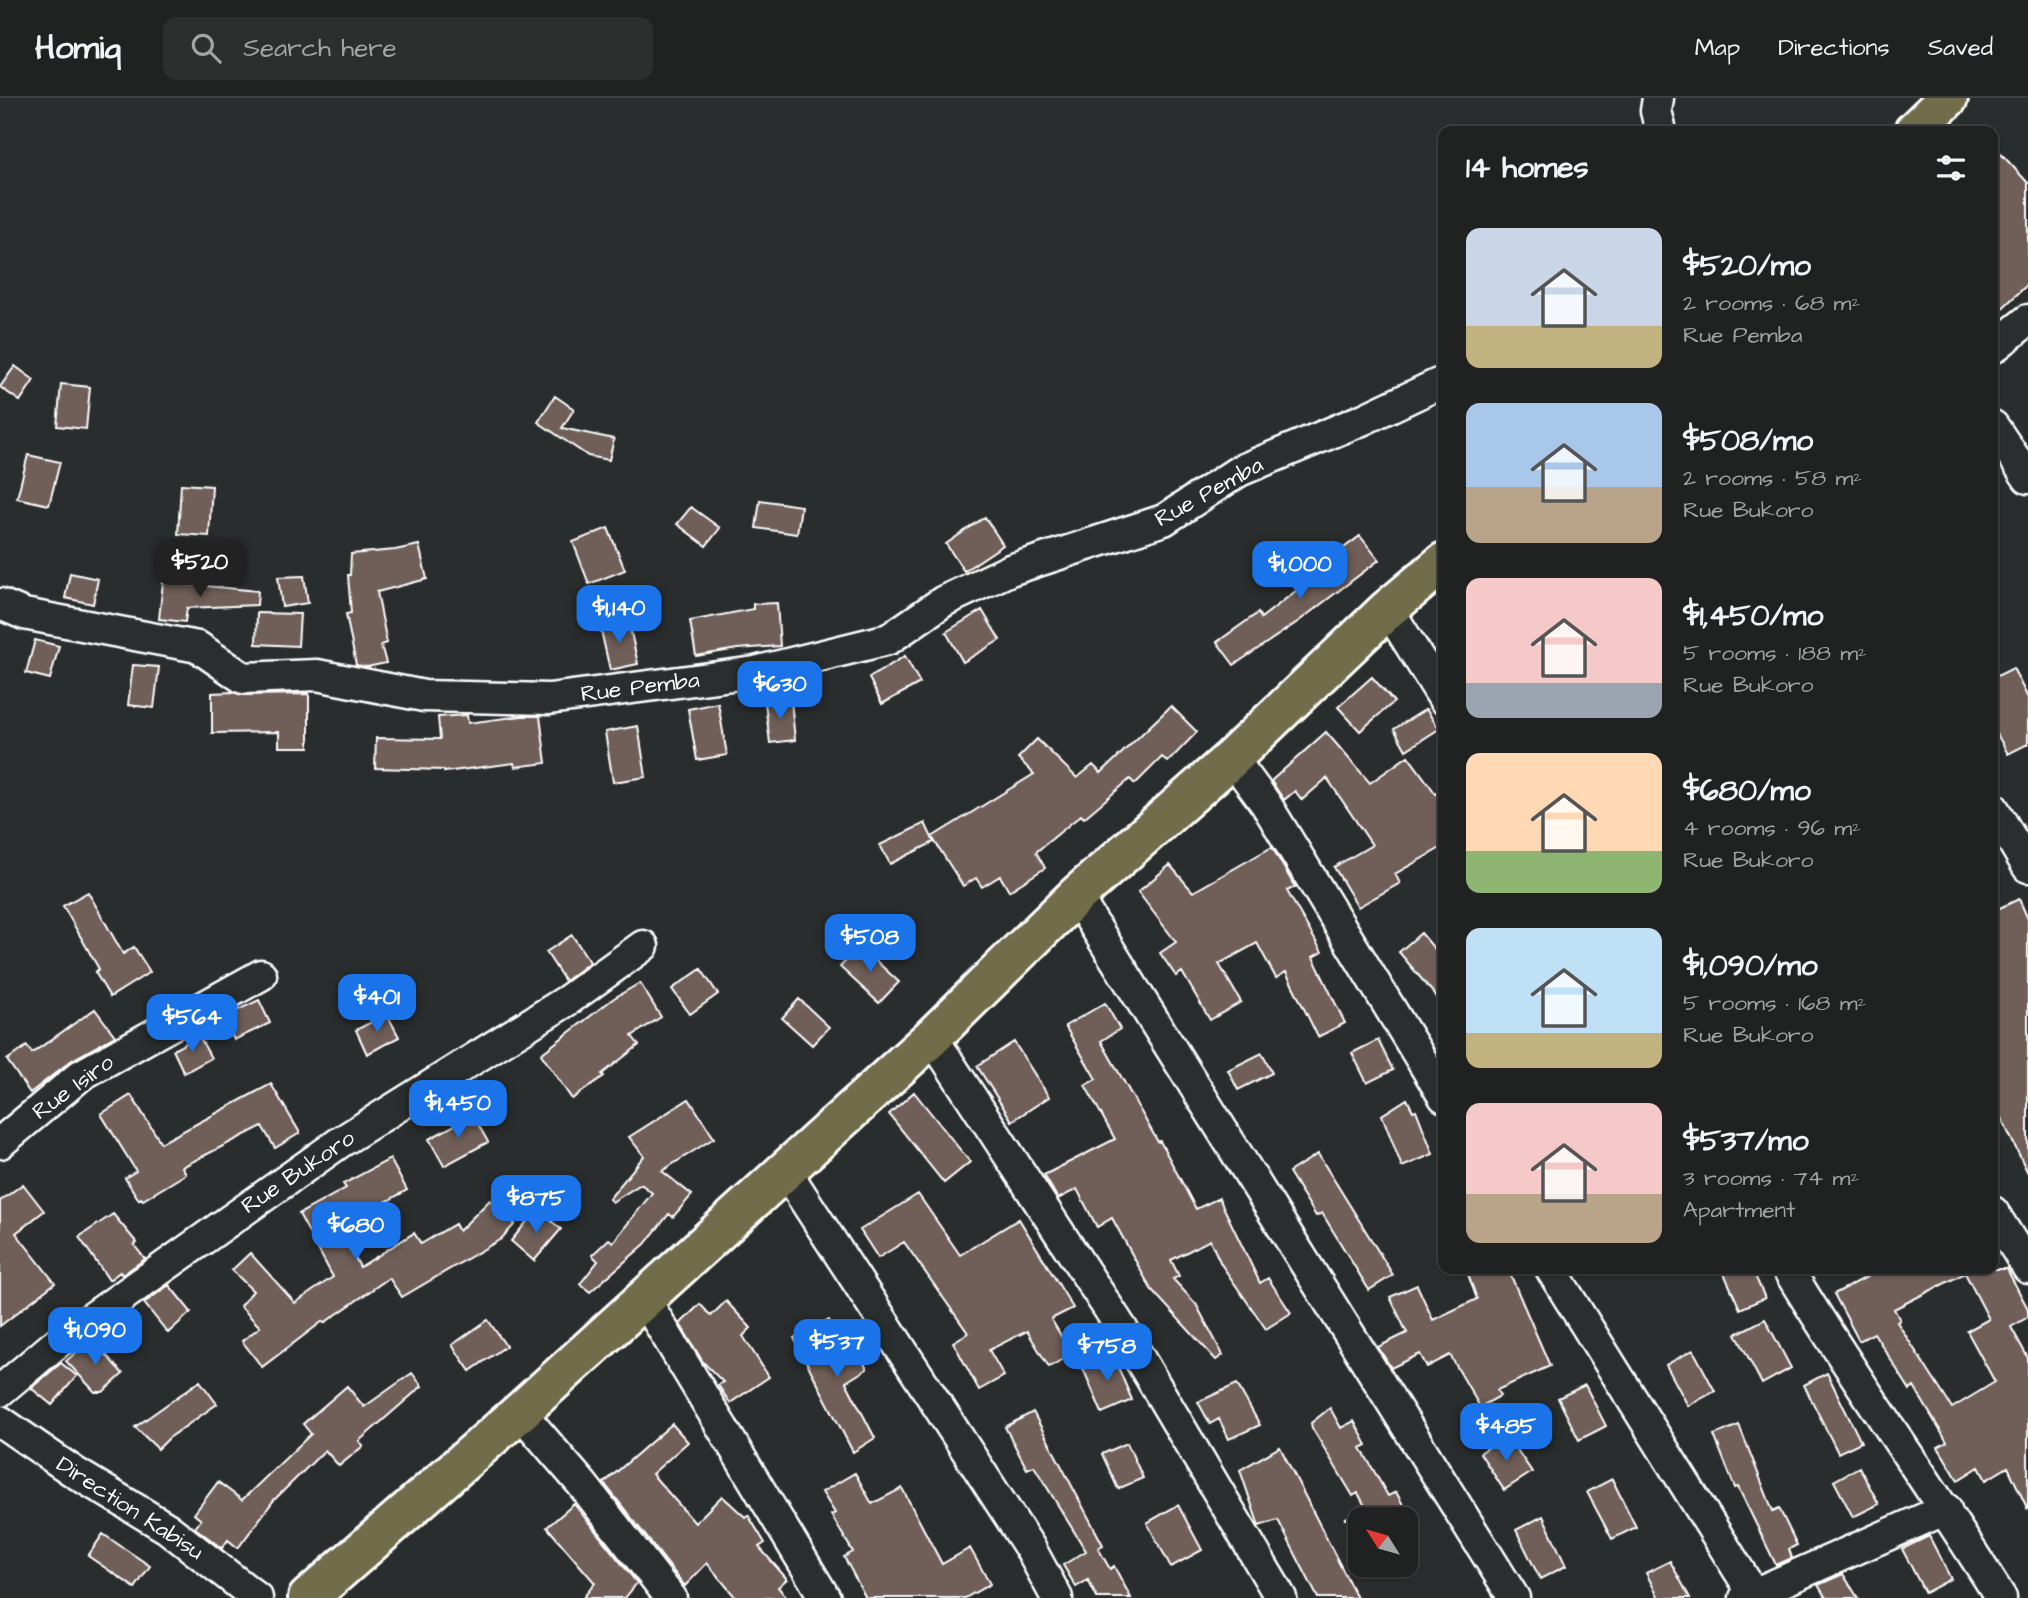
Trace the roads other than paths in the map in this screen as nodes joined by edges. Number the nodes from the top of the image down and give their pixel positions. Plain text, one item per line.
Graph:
1 (1658, 98) edge
2 (1948, 98) edge
3 (1660, 126) edge
4 (1919, 126) edge
5 (2028, 320) edge
6 (1998, 344) edge
7 (1438, 384) edge
8 (1998, 433) edge
9 (2028, 478) edge
10 (1438, 567) edge
11 (0, 604) edge
12 (1388, 609) junction
13 (1438, 689) edge
14 (1232, 758) junction
15 (1998, 816) edge
16 (2028, 867) edge
17 (1076, 896) junction
18 (643, 946) dead end
19 (261, 975) dead end
20 (933, 1037) junction
21 (1438, 1087) edge
22 (0, 1143) edge
23 (785, 1170) junction
24 (1998, 1220) edge
25 (2028, 1268) edge
26 (1554, 1274) edge
27 (1791, 1274) edge
28 (644, 1298) junction
29 (0, 1391) edge
30 (520, 1412) junction
31 (0, 1421) edge
32 (1946, 1509) junction
33 (1752, 1597) edge
34 (257, 1598) edge
35 (308, 1598) edge
36 (671, 1598) edge
37 (825, 1598) edge
38 (1056, 1598) edge
39 (1281, 1598) edge
40 (1514, 1598) edge
41 (2001, 1598) edge

1 - 3 street
2 - 4 highway
5 - 6 street
7 - 11 street, Rue Pemba
8 - 9 street
10 - 12 highway
12 - 13 street
12 - 14 highway
14 - 17 highway
14 - 21 street
15 - 16 street
17 - 20 highway
17 - 40 street
18 - 29 street, Rue Bukoro
19 - 22 street, Rue Isiro
20 - 23 highway
20 - 39 street
23 - 28 highway
23 - 38 street
24 - 25 street
26 - 33 street
27 - 32 street
28 - 30 highway
28 - 37 street
30 - 35 highway
30 - 36 street
31 - 34 street, Direction Kabisu
32 - 33 street
32 - 41 street

